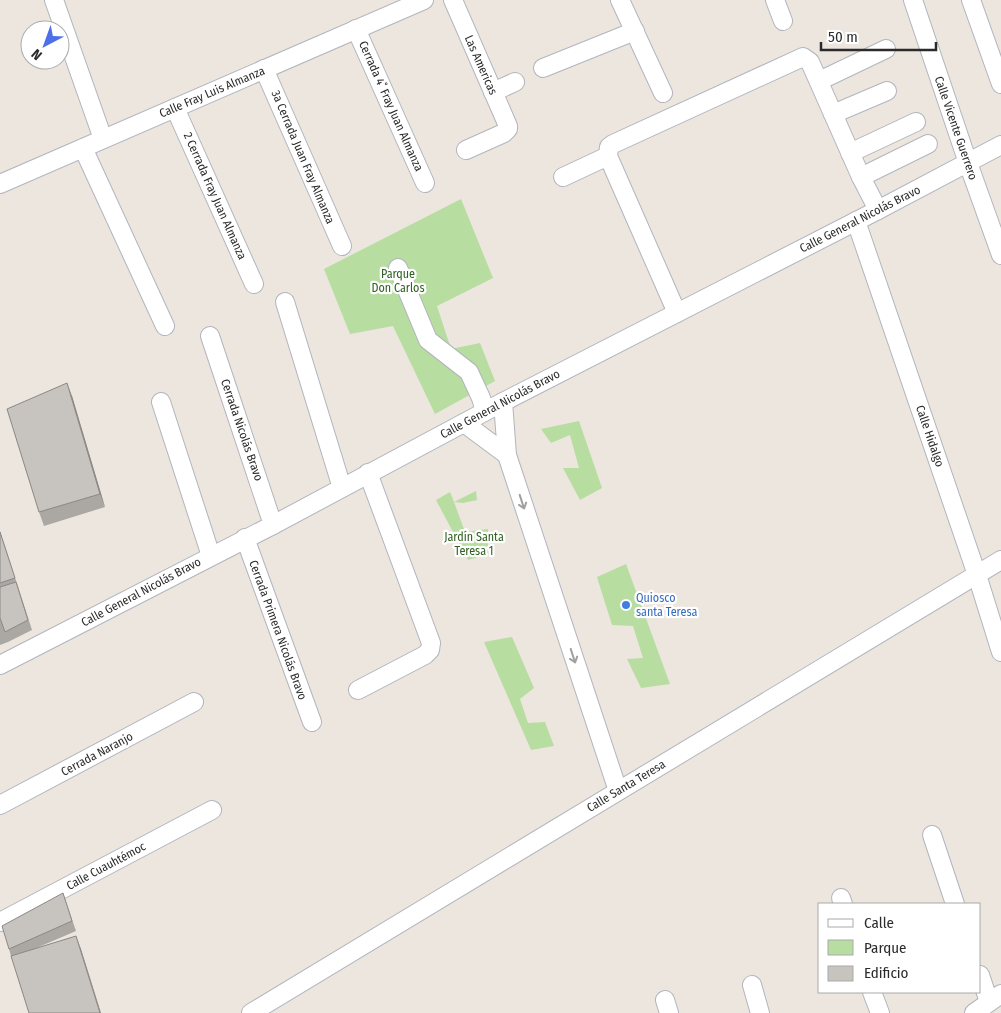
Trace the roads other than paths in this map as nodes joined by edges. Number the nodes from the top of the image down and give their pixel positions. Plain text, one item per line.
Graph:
1 (54, 0) edge
2 (424, 0) edge
3 (453, 0) edge
4 (620, 0) edge
5 (775, 0) edge
6 (913, 0) edge
7 (971, 0) edge
8 (783, 22) dead end
9 (356, 29) junction
10 (635, 31) junction
11 (886, 49) dead end
12 (543, 68) dead end
13 (264, 69) junction
14 (818, 81) junction
15 (515, 82) dead end
16 (1001, 84) edge
17 (887, 91) dead end
18 (493, 92) junction
19 (664, 93) dead end
20 (175, 108) junction
21 (833, 114) junction
22 (916, 122) dead end
23 (104, 139) junction
24 (928, 144) dead end
25 (1001, 145) edge
26 (83, 148) junction
27 (466, 150) dead end
28 (850, 153) junction
29 (608, 156) junction
30 (968, 163) junction
31 (563, 177) dead end
32 (860, 177) junction
33 (425, 183) dead end
34 (0, 184) edge
35 (878, 210) junction
36 (856, 222) junction
37 (342, 246) dead end
38 (1001, 255) edge
39 (398, 268) dead end
40 (254, 284) dead end
41 (285, 302) dead end
42 (677, 313) junction
43 (165, 326) dead end
44 (210, 336) dead end
45 (161, 402) dead end
46 (502, 402) junction
47 (485, 411) junction
48 (464, 423) junction
49 (507, 455) junction
50 (368, 473) junction
51 (342, 488) junction
52 (273, 525) junction
53 (245, 538) junction
54 (210, 556) junction
55 (1001, 560) edge
56 (977, 575) junction
57 (1001, 652) edge
58 (0, 665) edge
59 (358, 690) dead end
60 (194, 702) dead end
61 (312, 722) dead end
62 (618, 791) junction
63 (0, 805) edge
64 (212, 810) dead end
65 (932, 834) dead end
66 (956, 903) edge
67 (0, 922) edge
68 (981, 977) edge
69 (752, 986) dead end
70 (872, 993) edge
71 (995, 998) edge
72 (251, 1013) edge
73 (760, 1013) edge
74 (880, 1013) edge
75 (974, 1013) edge

1 - 23 street
2 - 9 street, Calle Fray Luis Almanza
3 - 18 street, Las Americas
4 - 10 street
5 - 8 street
6 - 30 street, Calle Vicente Guerrero
7 - 16 street
9 - 13 street, Calle Fray Luis Almanza
9 - 33 street, Cerrada 4˚ Fray Juan Almanza
10 - 12 street
10 - 19 street
11 - 14 street
13 - 20 street, Calle Fray Luis Almanza
13 - 37 street, 3a Cerrada Juan Fray Almanza
14 - 21 street
14 - 29 street
15 - 18 street
17 - 21 street
18 - 27 street, Las Americas
20 - 23 street, Calle Fray Luis Almanza
20 - 40 street, 2 Cerrada Fray Juan Almanza
21 - 28 street
22 - 28 street
23 - 26 street, Calle Fray Luis Almanza
24 - 32 street
25 - 30 street, Calle General Nicolás Bravo
26 - 34 street, Calle Fray Luis Almanza
26 - 43 street
28 - 32 street
29 - 31 street
29 - 42 street
30 - 35 street, Calle General Nicolás Bravo
30 - 38 street, Calle Vicente Guerrero
32 - 35 street
35 - 36 street, Calle General Nicolás Bravo
36 - 42 street, Calle General Nicolás Bravo
36 - 56 street, Calle Hidalgo
39 - 47 street
41 - 51 street
42 - 46 street, Calle General Nicolás Bravo
44 - 52 street, Cerrada Nicolás Bravo
45 - 54 street
46 - 47 street, Calle General Nicolás Bravo
46 - 49 street
47 - 48 street, Calle General Nicolás Bravo
48 - 49 street
48 - 50 street, Calle General Nicolás Bravo
49 -> 62 street
50 - 51 street, Calle General Nicolás Bravo
50 - 59 street
51 - 52 street, Calle General Nicolás Bravo
52 - 53 street, Calle General Nicolás Bravo
53 - 54 street, Calle General Nicolás Bravo
53 - 61 street, Cerrada Primera Nicolás Bravo
54 - 58 street, Calle General Nicolás Bravo
55 - 56 street, Calle Santa Teresa
56 - 57 street, Calle Hidalgo
56 - 62 street, Calle Santa Teresa
60 - 63 street, Cerrada Naranjo
62 - 72 street, Calle Santa Teresa
64 - 67 street, Calle Cuauhtémoc
65 - 66 street
68 - 71 street
69 - 73 street
70 - 74 street
71 - 75 street

